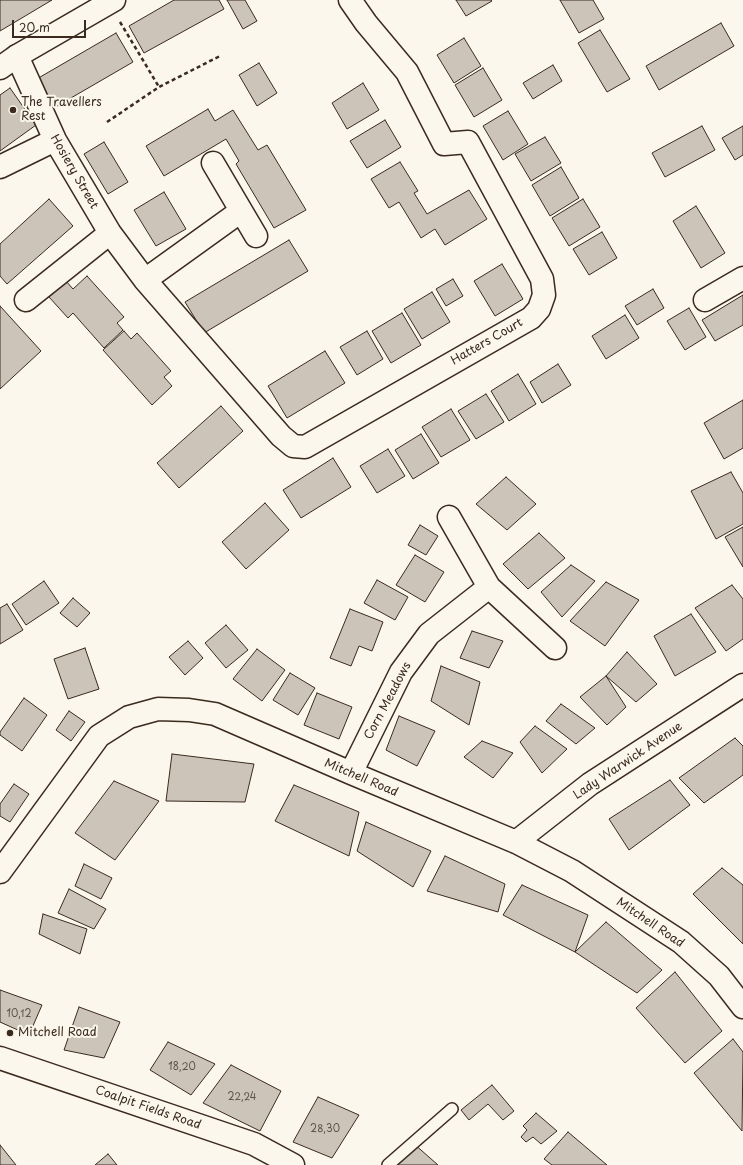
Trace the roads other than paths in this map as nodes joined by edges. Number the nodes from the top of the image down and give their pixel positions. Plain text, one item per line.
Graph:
1 (350, 0) edge
2 (112, 2) edge
3 (8, 62) edge
4 (55, 140) junction
5 (213, 163) dead end
6 (0, 166) edge
7 (241, 211) junction
8 (110, 233) junction
9 (256, 236) dead end
10 (743, 278) edge
11 (145, 280) junction
12 (26, 300) dead end
13 (705, 300) dead end
14 (449, 517) dead end
15 (489, 587) junction
16 (555, 648) dead end
17 (743, 685) edge
18 (350, 774) junction
19 (516, 842) junction
20 (1, 870) edge
21 (743, 1008) edge
22 (0, 1058) edge
23 (452, 1109) dead end
24 (293, 1165) edge
25 (388, 1165) edge

1 - 11 street, Hatters Court
2 - 3 street
3 - 4 street, Hosiery Street
4 - 6 street
4 - 8 street, Hosiery Street
5 - 7 street
7 - 9 street
7 - 11 street
8 - 11 street, Hosiery Street
8 - 12 street
10 - 13 street
14 - 15 street
15 - 16 street
15 - 18 street, Corn Meadows
17 - 19 street, Lady Warwick Avenue
18 - 19 street, Mitchell Road
18 - 20 street, Mitchell Road
19 - 21 street, Mitchell Road
22 - 24 street, Coalpit Fields Road
23 - 25 lane

